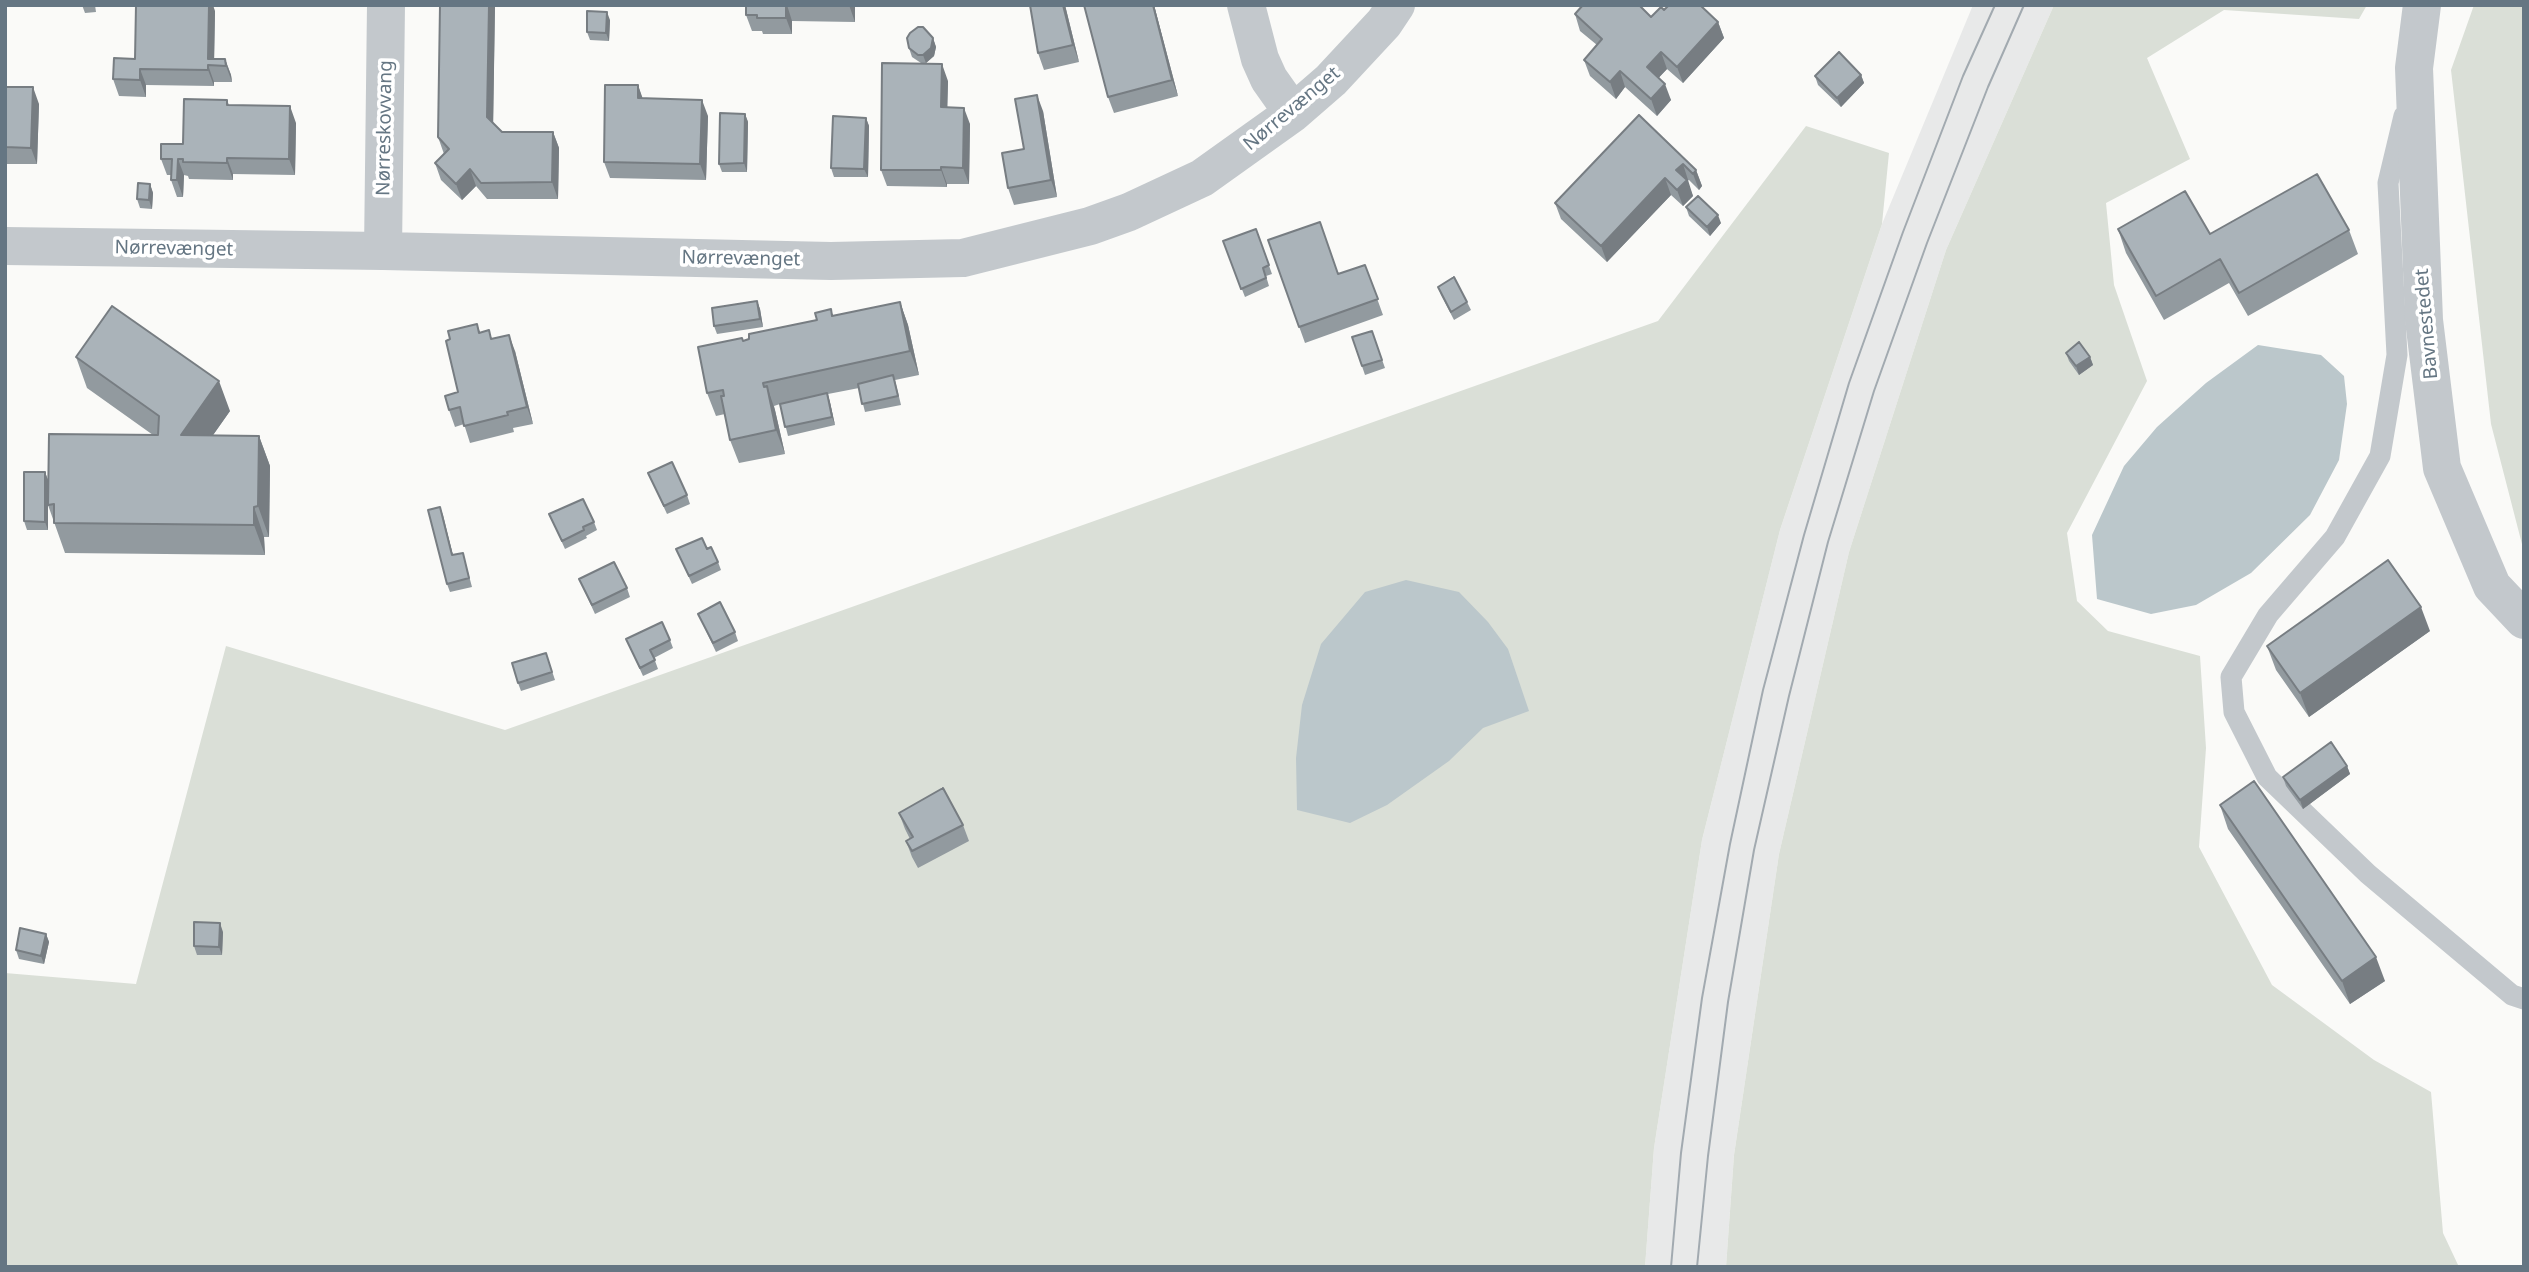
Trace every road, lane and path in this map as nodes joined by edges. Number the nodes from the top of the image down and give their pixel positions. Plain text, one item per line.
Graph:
1 (386, 5) edge
2 (1246, 5) edge
3 (1396, 5) edge
4 (2422, 5) edge
5 (2414, 73) junction
6 (1293, 113) junction
7 (5, 246) edge
8 (383, 251) junction
9 (2524, 620) edge
10 (2524, 999) edge

1 - 8 street, Nørreskovvang
2 - 6 street
3 - 6 street, Nørrevænget
4 - 5 street, Bavnestedet
5 - 9 street, Bavnestedet
5 - 10 lane
6 - 8 street, Nørrevænget
7 - 8 street, Nørrevænget

